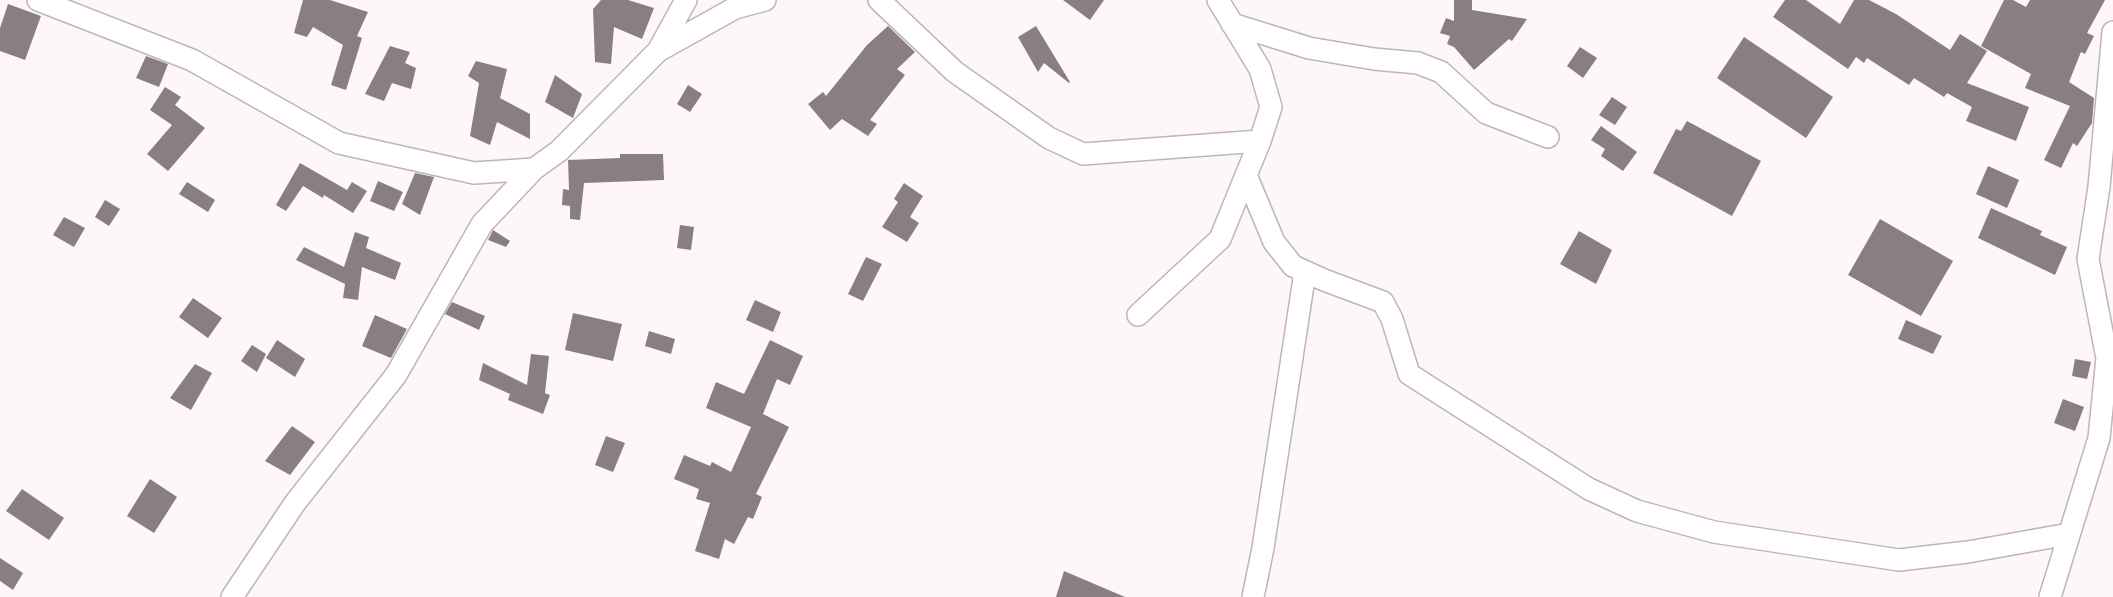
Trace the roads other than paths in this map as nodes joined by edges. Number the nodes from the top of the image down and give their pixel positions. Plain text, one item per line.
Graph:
1 (38, 0) edge
2 (686, 0) edge
3 (765, 0) edge
4 (879, 0) edge
5 (1218, 0) edge
6 (1232, 24) junction
7 (2113, 32) edge
8 (657, 51) junction
9 (1548, 137) dead end
10 (1260, 141) junction
11 (534, 169) junction
12 (1246, 175) junction
13 (1305, 272) junction
14 (1138, 315) dead end
15 (2069, 534) junction
16 (232, 597) edge
17 (1253, 597) edge
18 (2050, 597) edge

1 - 11 street
2 - 8 street
3 - 8 street
4 - 10 street
5 - 6 street
6 - 9 street
6 - 10 street
7 - 15 street
8 - 11 street
10 - 12 street
11 - 16 street
12 - 13 street
12 - 14 street
13 - 15 street
13 - 17 street
15 - 18 street

